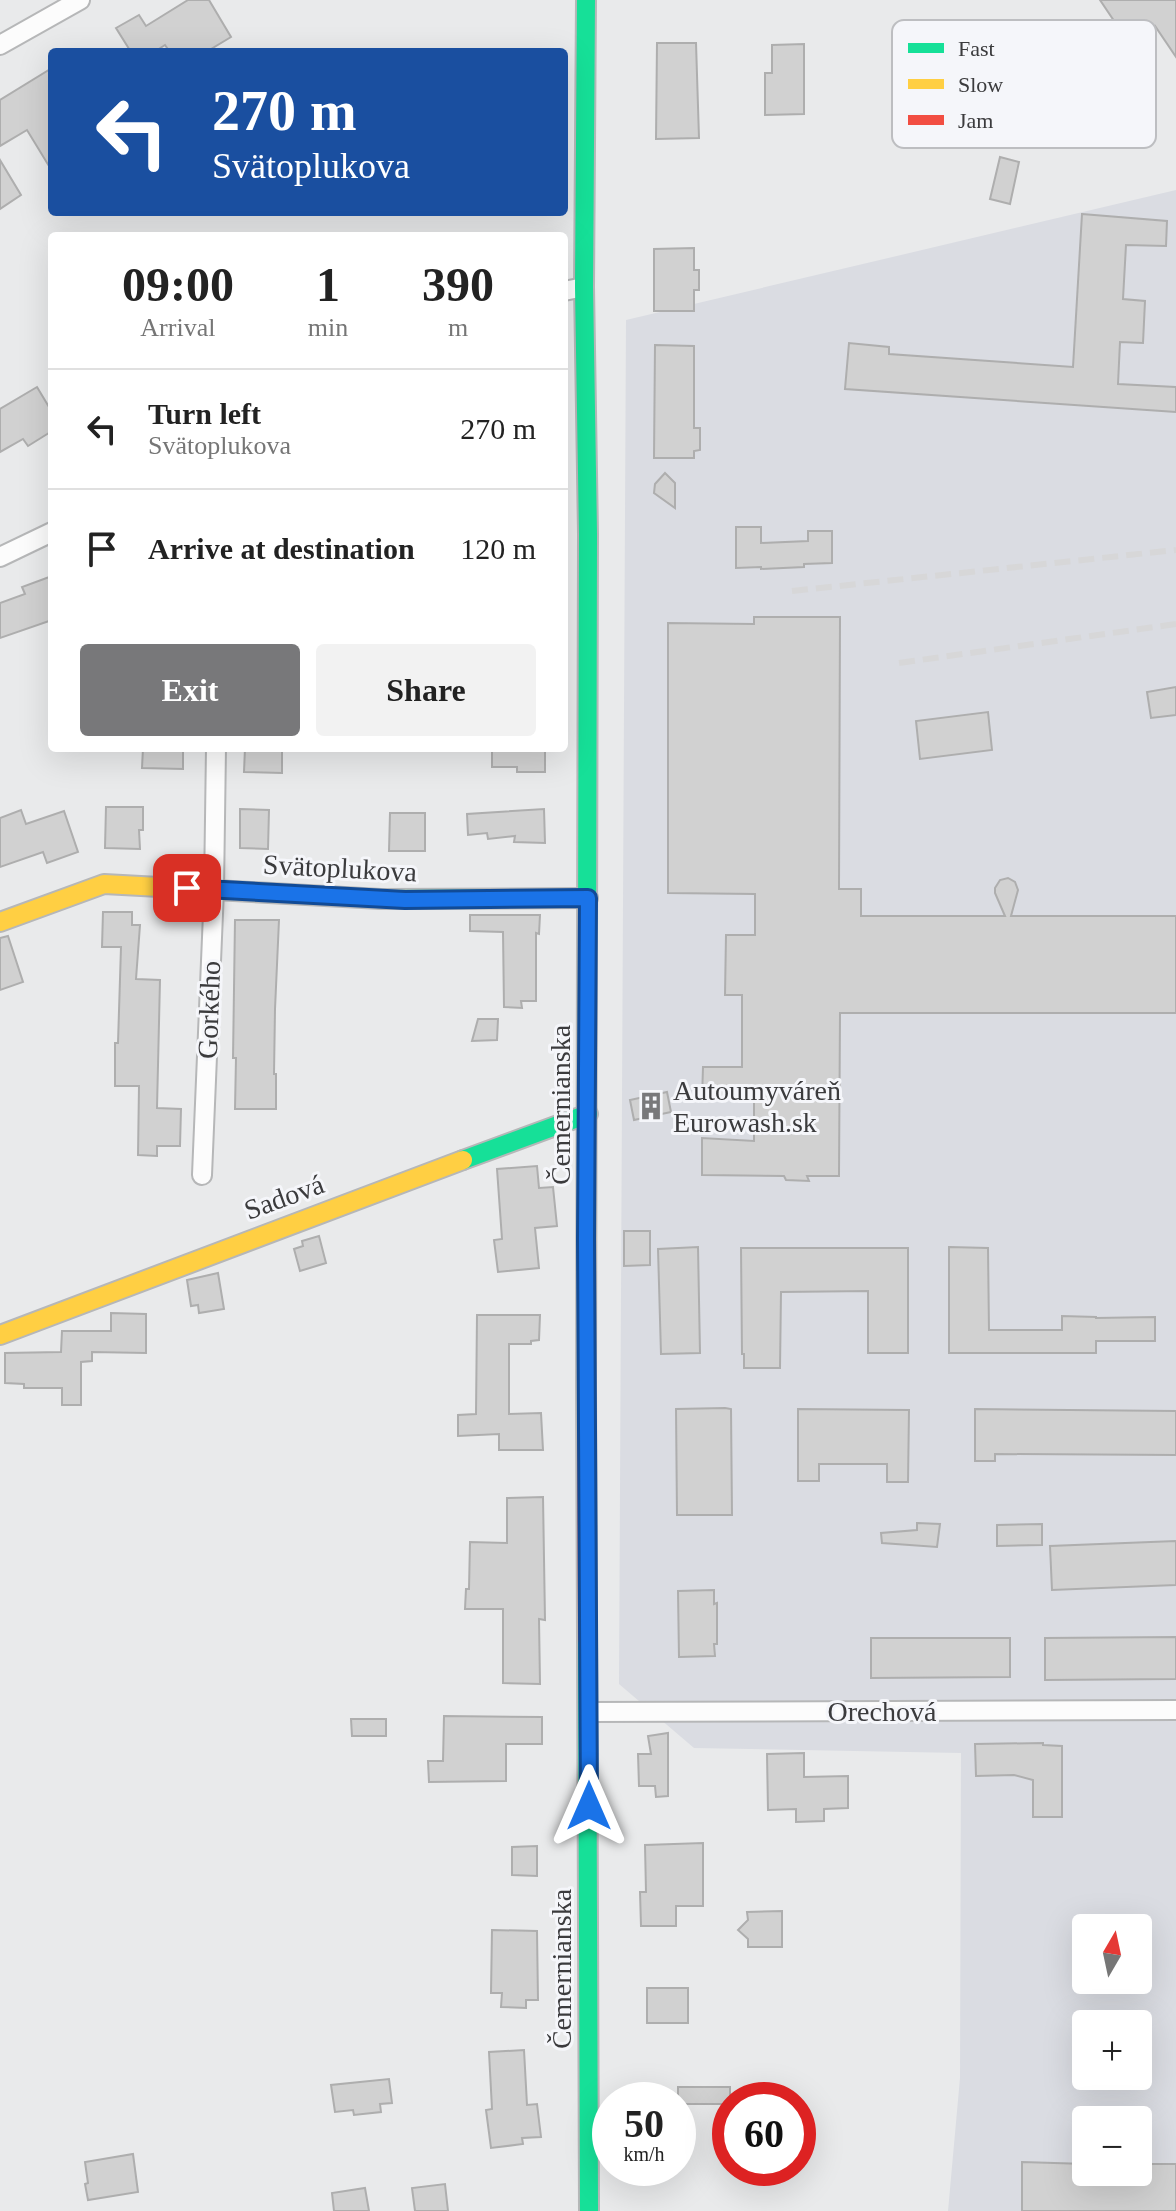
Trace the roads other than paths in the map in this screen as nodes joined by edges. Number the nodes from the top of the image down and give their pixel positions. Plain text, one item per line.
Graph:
1 (80, 0) edge
2 (586, 0) edge
3 (0, 45) edge
4 (584, 287) junction
5 (568, 290) edge
6 (48, 534) edge
7 (0, 557) edge
8 (216, 752) edge
9 (214, 890) junction
10 (588, 898) junction
11 (0, 922) edge
12 (588, 1114) junction
13 (202, 1175) dead end
14 (0, 1335) edge
15 (1176, 1710) edge
16 (589, 1712) junction
17 (589, 2211) edge

1 - 3 street
2 - 4 main road, Čemernianska
4 - 5 street
4 - 10 main road, Čemernianska
6 - 7 street
8 - 9 street, Gorkého
9 - 10 main road, Svätoplukova
9 - 11 main road, Svätoplukova
9 - 13 street, Gorkého
10 - 12 main road, Čemernianska
12 - 14 main road, Sadová
12 - 16 main road, Čemernianska
15 - 16 street, Orechová
16 - 17 main road, Čemernianska

